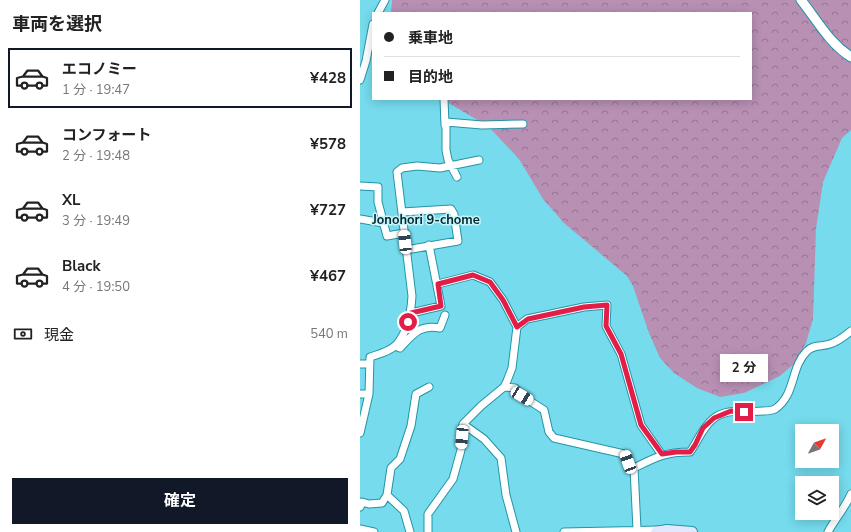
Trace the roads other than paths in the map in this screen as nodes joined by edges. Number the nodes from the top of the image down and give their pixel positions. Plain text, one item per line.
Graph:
1 (385, 0) edge
2 (801, 0) edge
3 (379, 12) edge
4 (372, 29) edge
5 (851, 57) edge
6 (360, 80) edge
7 (444, 100) edge
8 (446, 122) junction
9 (523, 124) dead end
10 (480, 160) dead end
11 (451, 165) junction
12 (457, 177) dead end
13 (360, 186) edge
14 (402, 212) junction
15 (360, 219) edge
16 (383, 223) junction
17 (404, 233) junction
18 (429, 245) junction
19 (406, 250) junction
20 (438, 284) junction
21 (411, 313) junction
22 (445, 315) dead end
23 (517, 327) junction
24 (851, 331) edge
25 (395, 346) junction
26 (360, 364) edge
27 (369, 364) junction
28 (429, 387) dead end
29 (504, 387) junction
30 (360, 394) edge
31 (369, 394) junction
32 (463, 424) junction
33 (360, 433) edge
34 (662, 454) junction
35 (634, 468) junction
36 (851, 494) edge
37 (387, 495) junction
38 (360, 508) edge
39 (360, 529) edge
40 (637, 529) junction
41 (667, 530) junction
42 (374, 532) edge
43 (410, 532) edge
44 (428, 532) edge
45 (516, 532) edge
46 (564, 532) edge
47 (656, 532) edge
48 (692, 532) edge
49 (828, 532) edge

1 - 3 street
2 - 5 street
4 - 6 street
7 - 8 street
8 - 9 street
8 - 11 street
10 - 11 street
11 - 12 street
11 - 14 street
13 - 16 street
14 - 17 street
14 - 18 street
15 - 16 street
16 - 17 street
17 - 19 street
18 - 19 street
18 - 20 street
19 - 21 street
20 - 21 street
20 - 23 street
21 - 25 street
22 - 25 street
23 - 29 street
23 - 34 street
24 - 34 street
25 - 27 street
26 - 27 street
27 - 31 street
28 - 37 street
29 - 32 street
29 - 35 street
30 - 31 street
31 - 33 street
32 - 44 street
32 - 45 street
34 - 35 street
35 - 40 street
36 - 49 street
37 - 38 street
37 - 43 street
39 - 42 street
40 - 41 street
40 - 46 street
41 - 47 main road
41 - 48 main road

